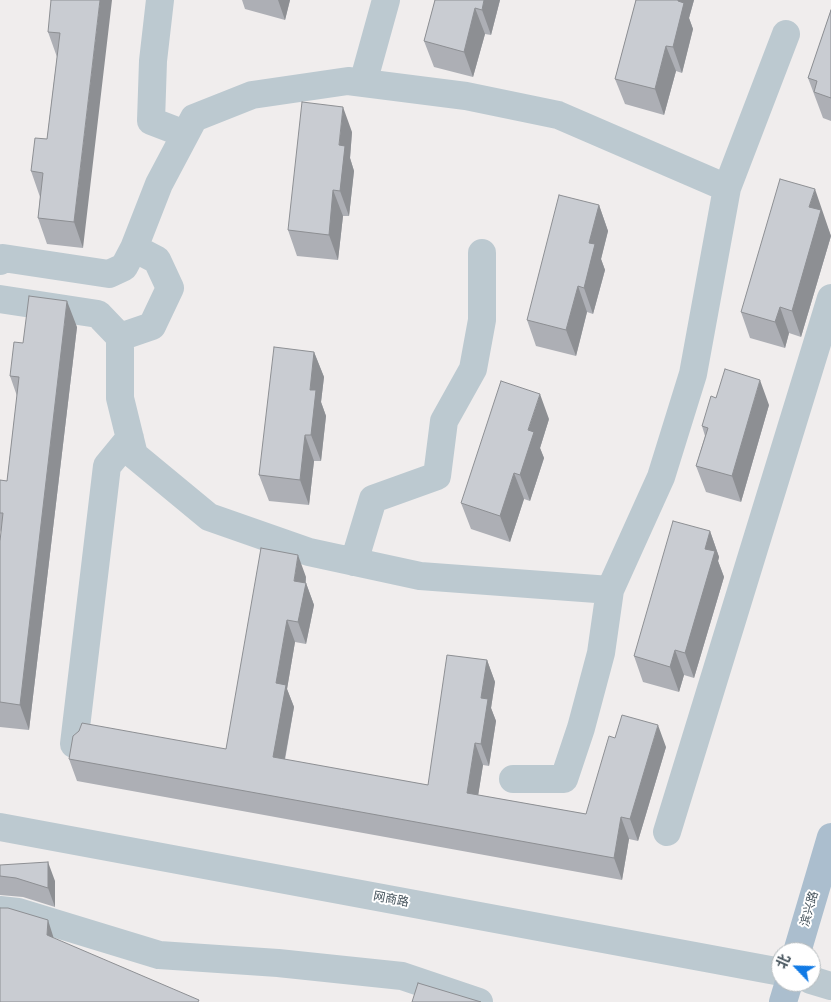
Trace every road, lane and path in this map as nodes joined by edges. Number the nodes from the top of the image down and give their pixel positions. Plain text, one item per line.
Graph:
1 (160, 0) edge
2 (386, 0) edge
3 (786, 34) dead end
4 (363, 83) junction
5 (186, 134) junction
6 (727, 188) junction
7 (134, 248) junction
8 (482, 253) dead end
9 (0, 261) edge
10 (831, 298) edge
11 (0, 299) edge
12 (120, 337) junction
13 (130, 438) junction
14 (354, 562) junction
15 (610, 590) junction
16 (74, 744) edge
17 (513, 779) dead end
18 (0, 827) edge
19 (667, 832) dead end
20 (831, 837) edge
21 (0, 910) edge
22 (800, 942) edge
23 (771, 970) edge
24 (479, 1002) edge

1 - 5 street
2 - 4 street
3 - 6 street
4 - 5 street
4 - 6 street
5 - 7 street
6 - 15 street
7 - 9 street
7 - 12 street
8 - 14 street
10 - 19 street
11 - 12 street
12 - 13 street
13 - 14 street
13 - 16 street
14 - 15 street
15 - 17 street
18 - 23 street, 网商路
20 - 22 main road, 滨兴路
21 - 24 street

